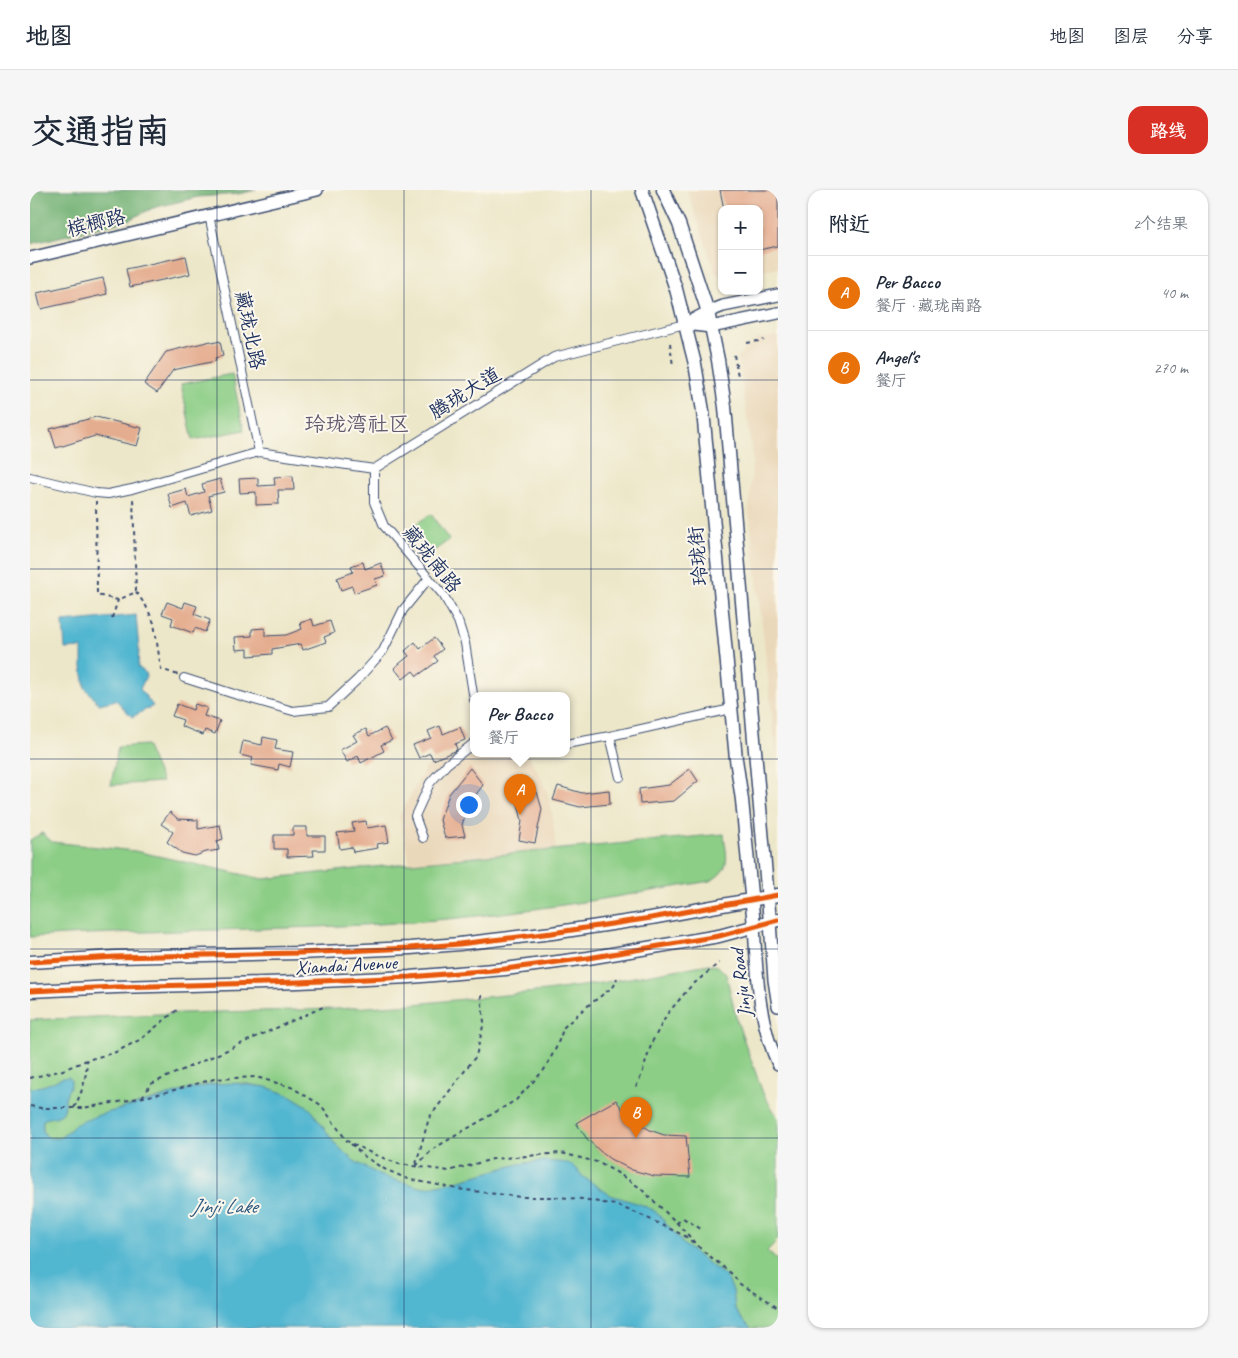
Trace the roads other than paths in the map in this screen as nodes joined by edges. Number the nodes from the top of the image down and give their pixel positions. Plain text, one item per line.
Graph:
1 (317, 190) edge
2 (642, 190) edge
3 (663, 190) edge
4 (209, 215) junction
5 (30, 258) edge
6 (778, 295) edge
7 (708, 312) junction
8 (778, 313) edge
9 (685, 324) junction
10 (710, 327) junction
11 (259, 452) junction
12 (374, 469) junction
13 (30, 477) edge
14 (429, 578) junction
15 (184, 678) road end
16 (473, 692) edge
17 (731, 709) junction
18 (610, 736) junction
19 (570, 743) edge
20 (470, 746) edge
21 (620, 777) dead end
22 (423, 838) dead end
23 (773, 896) edge
24 (752, 900) junction
25 (774, 921) edge
26 (754, 926) junction
27 (30, 962) edge
28 (30, 992) edge
29 (778, 1006) edge
30 (778, 1064) edge

1 - 4 main road, 槟榔路
2 - 9 main road, 玲珑街
3 - 7 main road, 玲珑街
4 - 5 main road, 槟榔路
4 - 11 street, 藏珑北路
6 - 7 main road
7 - 9 main road
7 - 10 main road, 玲珑街
8 - 10 main road
9 - 10 main road
9 - 12 street, 腾珑大道
9 - 17 main road, 玲珑街
10 - 23 main road, 玲珑街
11 - 12 street
11 - 13 street
12 - 14 street, 藏珑南路
14 - 15 street
14 - 16 street, 藏珑南路
17 - 18 street
17 - 24 main road, 玲珑街
18 - 19 street
18 - 21 street
20 - 22 street
23 - 24 main road, Xiandai Avenue
23 - 25 main road, 玲珑街
24 - 26 main road, 玲珑街
24 - 27 main road, Xiandai Avenue
25 - 26 main road, Xiandai Avenue
25 - 29 main road, Jinju Road
26 - 28 main road, Xiandai Avenue
26 - 30 main road, Jinju Road

